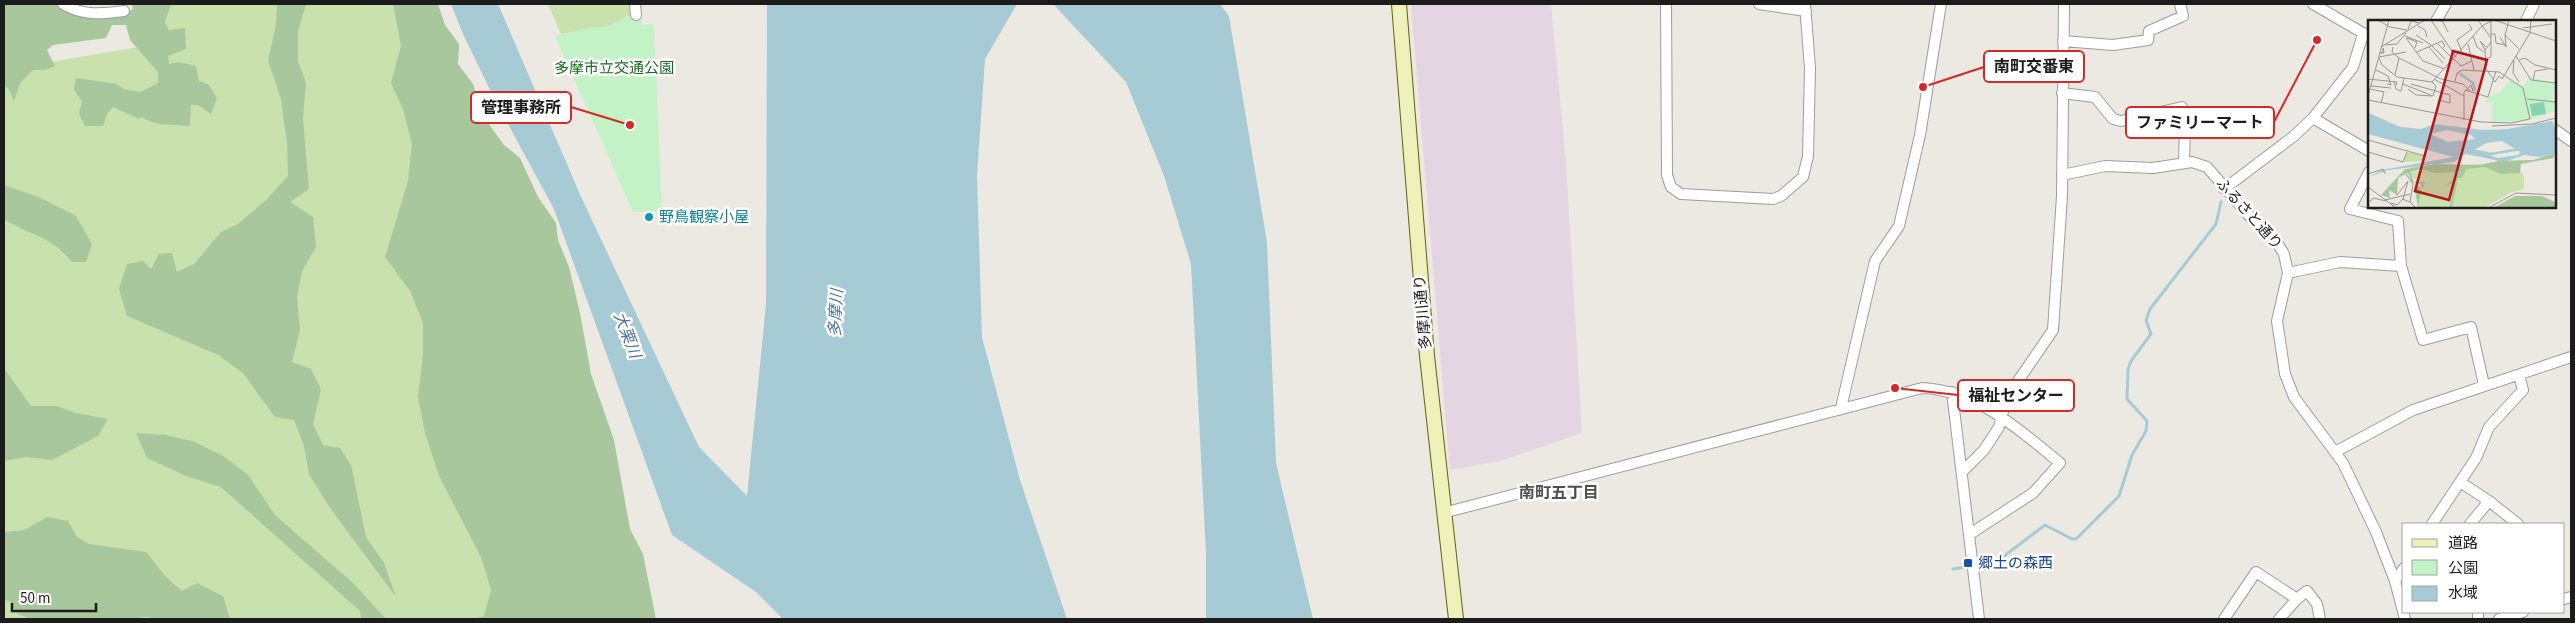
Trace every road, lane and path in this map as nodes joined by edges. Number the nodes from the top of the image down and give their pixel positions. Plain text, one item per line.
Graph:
1 (63, 4) edge
2 (636, 4) edge
3 (1399, 4) edge
4 (1666, 4) edge
5 (1759, 4) edge
6 (1941, 4) edge
7 (2064, 4) edge
8 (2180, 4) edge
9 (2313, 4) edge
10 (2446, 4) edge
11 (2534, 4) edge
12 (1805, 7) edge
13 (124, 11) dead end
14 (636, 15) dead end
15 (2437, 20) edge
16 (2526, 20) edge
17 (2366, 35) edge
18 (2063, 41) junction
19 (2062, 93) junction
20 (2313, 118) junction
21 (2555, 131) edge
22 (2571, 141) edge
23 (2368, 150) edge
24 (2184, 163) junction
25 (2368, 174) edge
26 (2062, 175) junction
27 (2224, 189) junction
28 (2402, 266) junction
29 (2288, 273) junction
30 (2571, 357) edge
31 (2519, 375) junction
32 (2484, 385) junction
33 (1952, 392) junction
34 (1841, 408) junction
35 (2000, 418) junction
36 (2335, 452) junction
37 (1962, 472) junction
38 (2460, 482) junction
39 (2489, 501) junction
40 (1443, 513) junction
41 (2433, 523) edge
42 (2471, 523) edge
43 (2517, 523) edge
44 (1970, 534) junction
45 (2402, 571) edge
46 (2395, 581) junction
47 (2402, 593) edge
48 (2297, 599) junction
49 (2520, 613) edge
50 (1456, 619) edge
51 (1979, 619) edge
52 (2224, 619) edge
53 (2279, 619) edge
54 (2320, 619) edge
55 (2499, 619) edge

1 - 13 street
2 - 14 street
3 - 40 street, 多摩川通り
4 - 12 street
5 - 12 street
6 - 34 street
7 - 18 street
8 - 18 street
9 - 17 street
10 - 15 street
11 - 16 street
17 - 20 street
18 - 19 street
19 - 24 street
19 - 26 street
20 - 23 street
20 - 27 street
21 - 22 street
24 - 26 street, ふるさと通り
24 - 27 street, ふるさと通り
25 - 28 street
26 - 35 street
27 - 29 street, ふるさと通り
28 - 29 street
28 - 32 street
29 - 36 street, ふるさと通り
30 - 31 street
31 - 32 street
31 - 38 street
32 - 36 street
33 - 34 street
33 - 35 street
33 - 37 street
34 - 40 street
35 - 37 street
35 - 44 street
36 - 46 street, ふるさと通り
37 - 44 street
38 - 39 street
38 - 41 street
39 - 42 street
39 - 43 street
40 - 50 street, 多摩川通り
44 - 51 street
45 - 46 street
46 - 47 street, ふるさと通り
48 - 52 street
48 - 53 street
48 - 54 street
49 - 55 street

